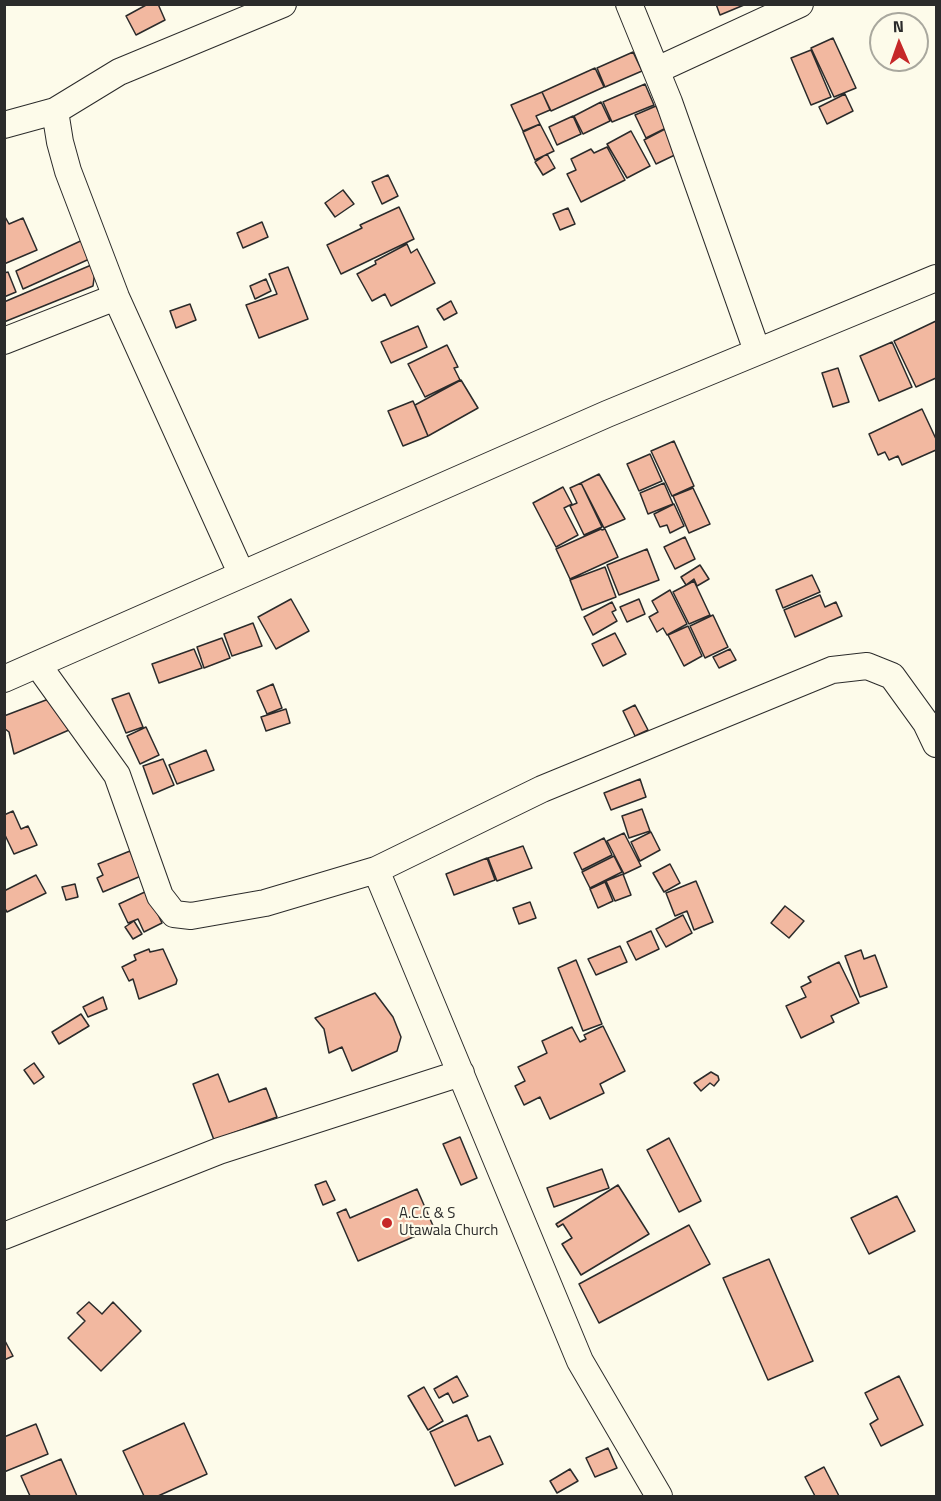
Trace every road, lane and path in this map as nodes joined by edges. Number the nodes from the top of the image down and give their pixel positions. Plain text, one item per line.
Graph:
1 (284, 4) edge
2 (629, 4) edge
3 (800, 4) edge
4 (657, 70) junction
5 (55, 111) junction
6 (4, 125) edge
7 (936, 278) edge
8 (116, 297) junction
9 (4, 341) edge
10 (757, 351) junction
11 (241, 573) junction
12 (38, 665) junction
13 (4, 679) edge
14 (936, 744) edge
15 (376, 870) junction
16 (461, 1073) junction
17 (4, 1236) edge
18 (659, 1497) edge

1 - 5 street
2 - 4 street
3 - 4 street
4 - 10 street
5 - 6 street
5 - 8 street
7 - 10 street
8 - 9 street
8 - 11 street
10 - 11 street
11 - 12 street
12 - 13 street
12 - 15 street
14 - 15 street
15 - 16 street
16 - 17 street
16 - 18 street

